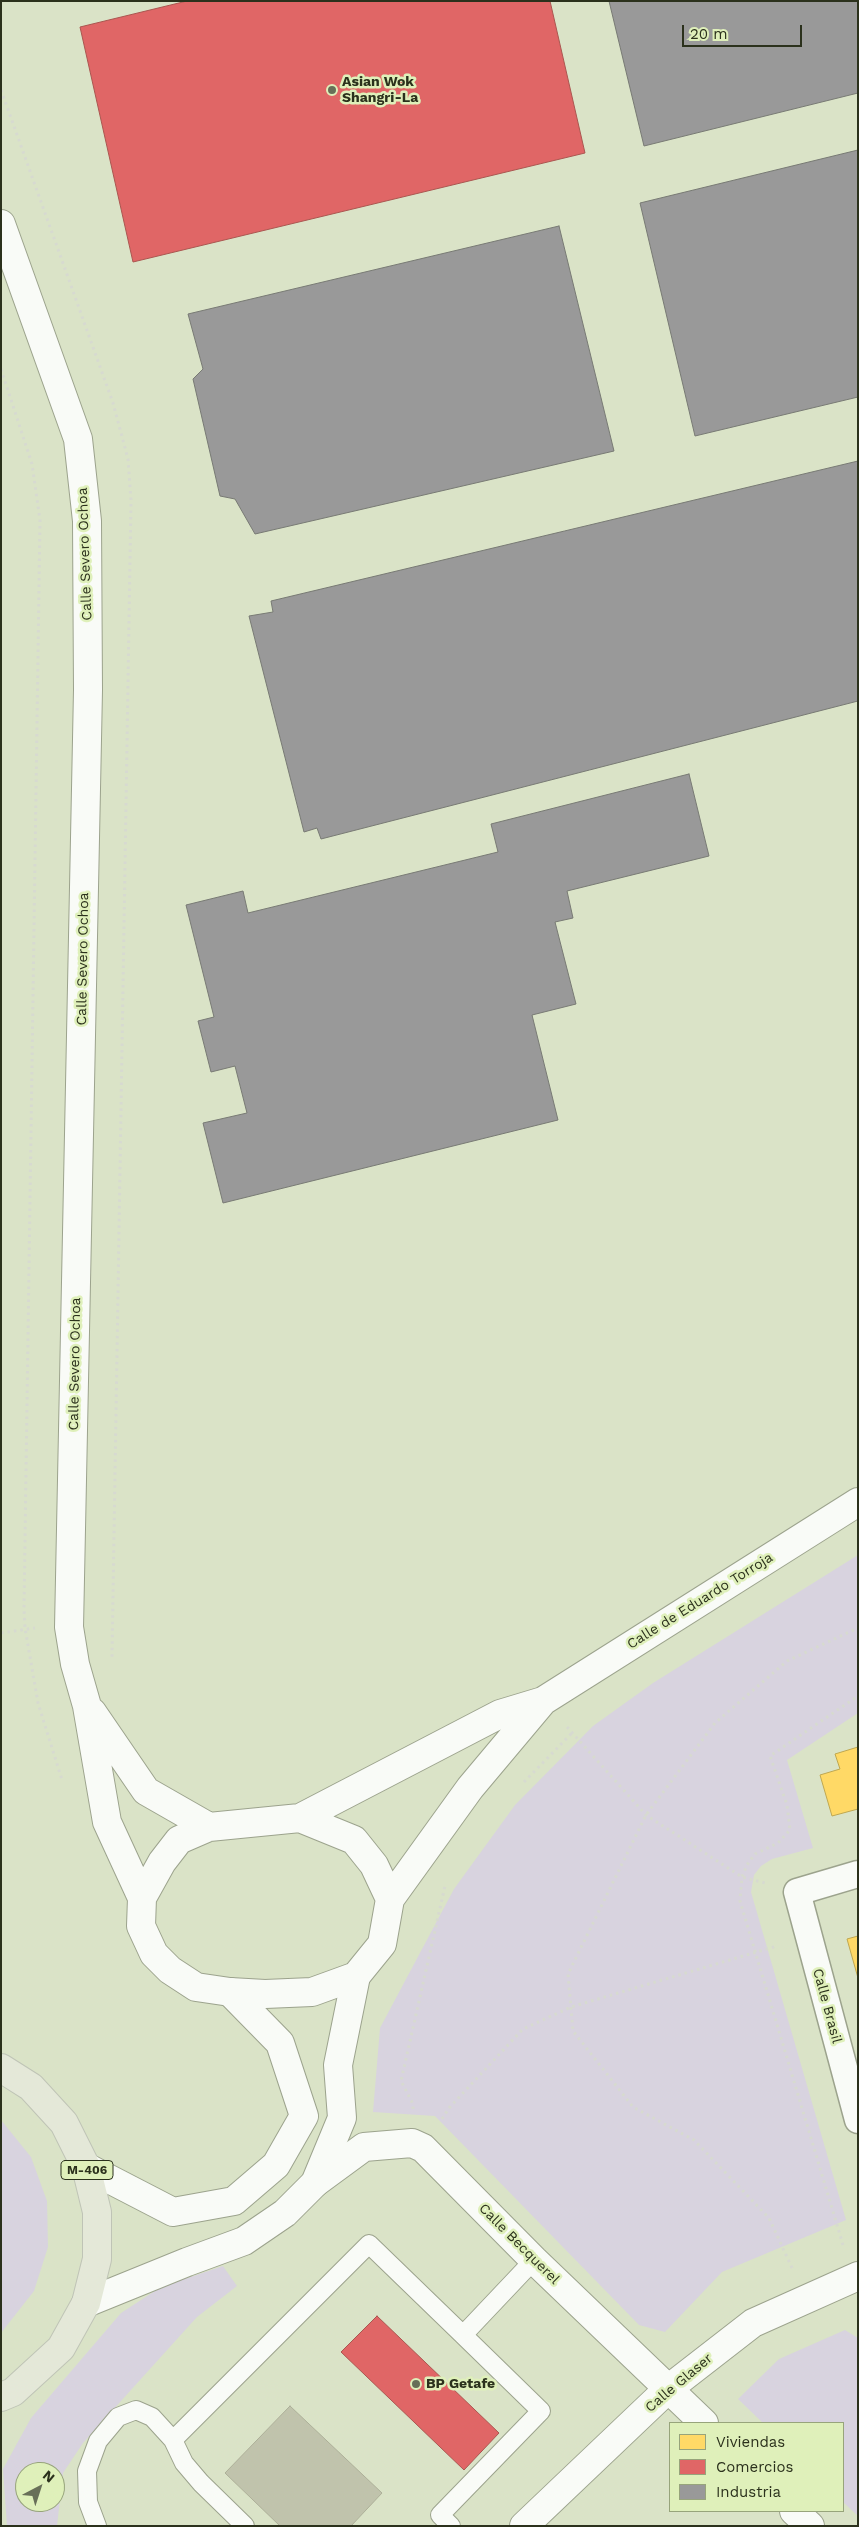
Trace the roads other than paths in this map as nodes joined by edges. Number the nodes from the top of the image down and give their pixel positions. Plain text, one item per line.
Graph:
1 (1, 224) edge
2 (858, 1502) edge
3 (543, 1700) junction
4 (87, 1706) junction
5 (300, 1818) junction
6 (209, 1826) junction
7 (858, 1874) edge
8 (142, 1898) junction
9 (390, 1899) junction
10 (356, 1976) junction
11 (230, 1992) junction
12 (1, 2068) edge
13 (858, 2120) edge
14 (86, 2167) junction
15 (315, 2183) junction
16 (534, 2260) junction
17 (858, 2276) edge
18 (86, 2303) junction
19 (463, 2335) junction
20 (668, 2389) junction
21 (5, 2398) edge
22 (703, 2422) edge
23 (173, 2440) junction
24 (795, 2512) edge
25 (440, 2522) edge
26 (97, 2526) edge
27 (245, 2526) edge
28 (524, 2526) edge
29 (810, 2526) edge

1 - 4 street, Calle Severo Ochoa
2 - 3 street, Calle de Eduardo Torroja
3 - 5 street, Calle de Eduardo Torroja
3 - 9 street, Calle de Eduardo Torroja
4 - 6 street, Calle Severo Ochoa
4 - 8 street, Calle Severo Ochoa
5 - 6 street
5 - 9 street
6 - 8 street
7 - 13 street, Calle Brasil
8 - 11 street
9 - 10 street
10 - 11 street
10 - 15 street
11 - 14 street
12 - 14 highway, M-406
14 - 18 highway, M-406
15 - 16 street, Calle Becquerel
15 - 18 street
16 - 19 lane
16 - 20 street, Calle Becquerel
17 - 20 street, Calle Glaser
18 - 21 highway, M-406
19 - 23 lane
19 - 25 lane
20 - 22 street, Calle Becquerel
20 - 28 street, Calle Glaser
23 - 26 lane
23 - 27 lane
24 - 29 street

